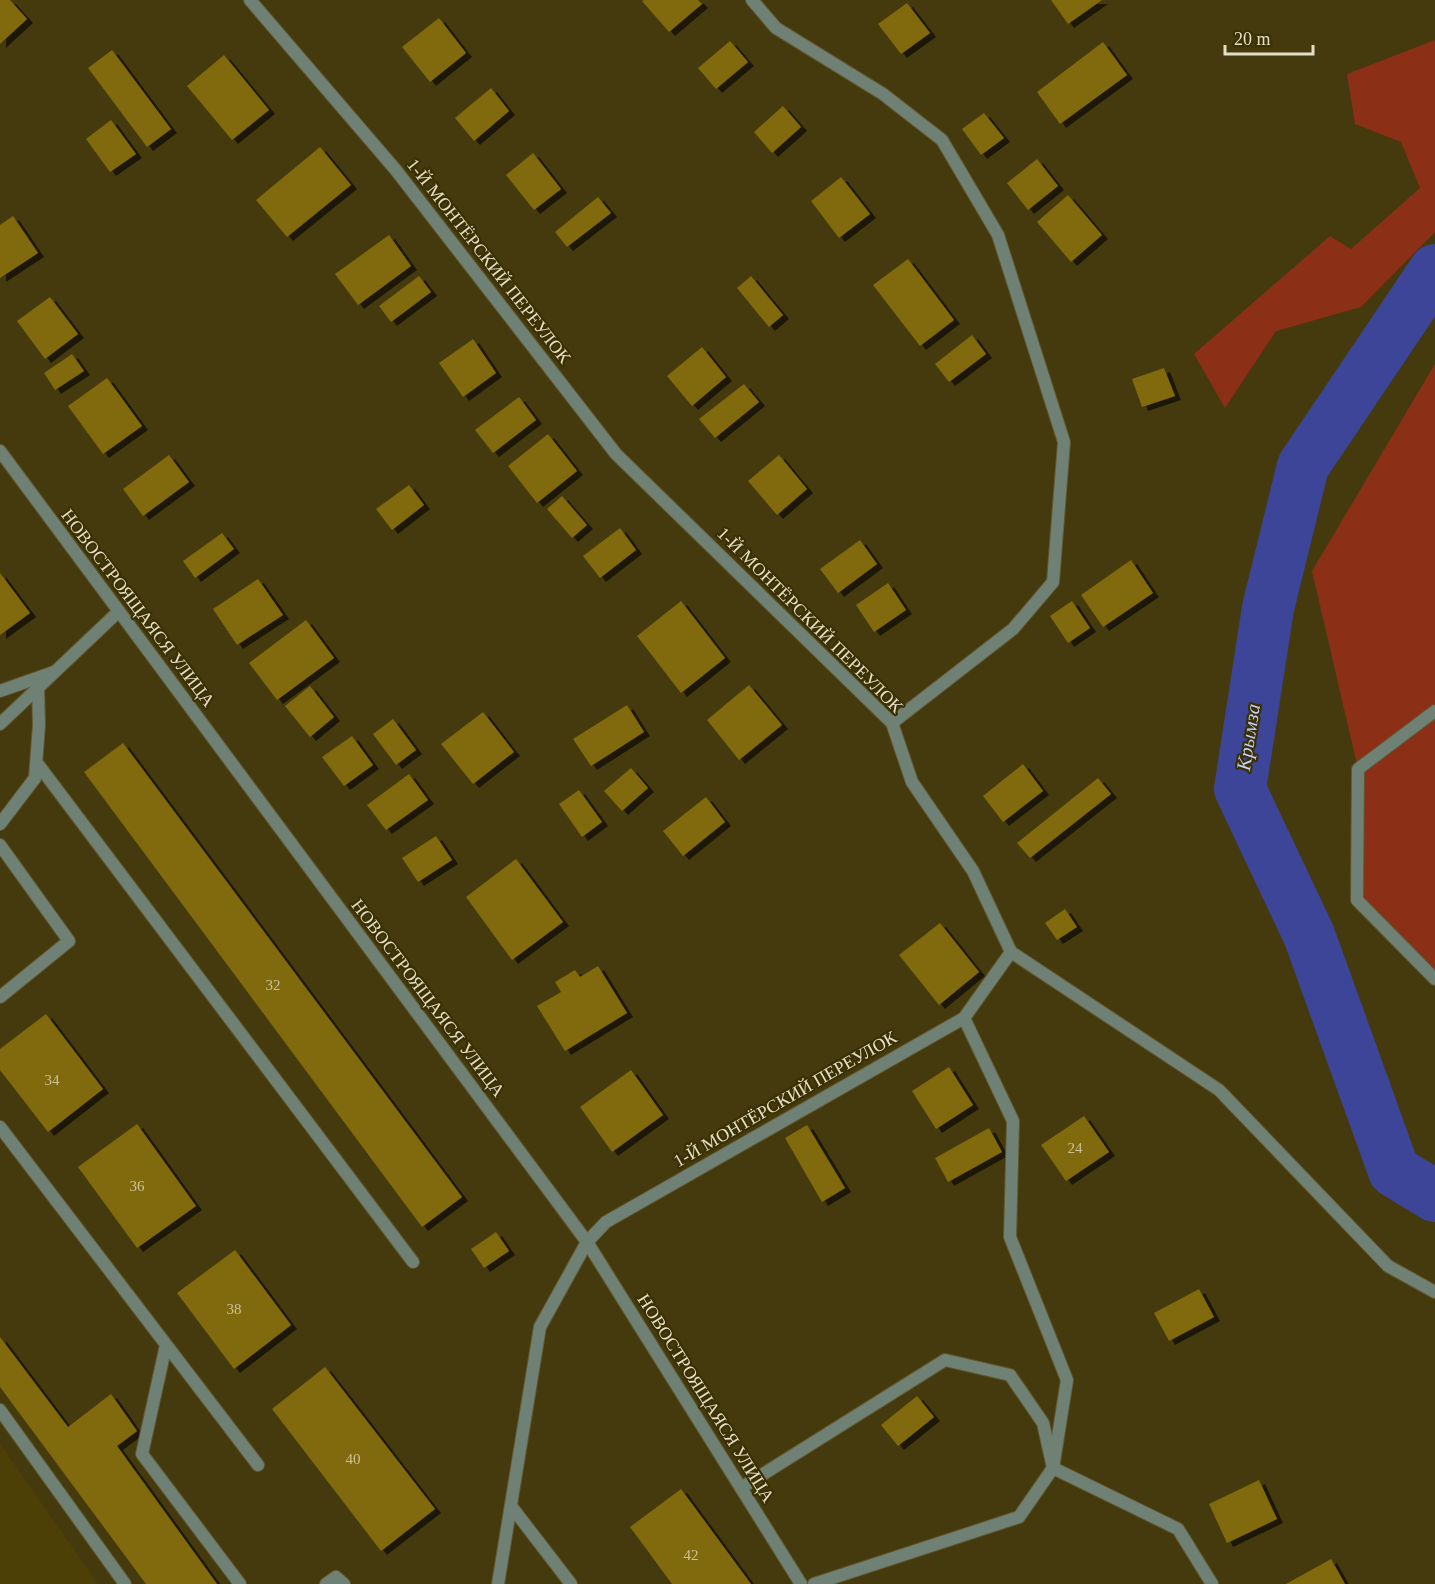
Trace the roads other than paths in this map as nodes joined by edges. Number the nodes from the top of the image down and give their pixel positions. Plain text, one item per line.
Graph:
1 (250, 0) edge
2 (752, 0) edge
3 (0, 451) edge
4 (118, 612) junction
5 (55, 672) junction
6 (38, 687) junction
7 (0, 691) edge
8 (1435, 711) edge
9 (892, 723) junction
10 (0, 724) edge
11 (37, 763) junction
12 (0, 824) edge
13 (0, 845) edge
14 (1011, 952) junction
15 (1435, 979) edge
16 (0, 997) edge
17 (964, 1018) junction
18 (0, 1127) edge
19 (587, 1242) junction
20 (413, 1262) dead end
21 (1388, 1266) junction
22 (1435, 1285) edge
23 (1435, 1292) edge
24 (166, 1345) junction
25 (0, 1410) edge
26 (258, 1465) dead end
27 (1053, 1468) junction
28 (741, 1488) junction
29 (511, 1506) junction
30 (126, 1584) edge
31 (240, 1584) edge
32 (326, 1584) edge
33 (344, 1584) edge
34 (498, 1584) edge
35 (571, 1584) edge
36 (801, 1584) edge
37 (814, 1584) edge
38 (1212, 1584) edge

1 - 9 street, 1-Й МОНТЁРСКИЙ ПЕРЕУЛОК
2 - 9 street
3 - 4 street, НОВОСТРОЯЩАЯСЯ УЛИЦА
4 - 5 street
4 - 19 street, НОВОСТРОЯЩАЯСЯ УЛИЦА
5 - 6 street
5 - 7 street
6 - 10 street
6 - 11 street
8 - 15 street
9 - 14 street, 1-Й МОНТЁРСКИЙ ПЕРЕУЛОК
11 - 12 street
11 - 20 street
13 - 16 street
14 - 17 street, 1-Й МОНТЁРСКИЙ ПЕРЕУЛОК
14 - 21 street
17 - 19 street, 1-Й МОНТЁРСКИЙ ПЕРЕУЛОК
17 - 27 street
18 - 24 street
19 - 28 street, НОВОСТРОЯЩАЯСЯ УЛИЦА
19 - 29 street, 1-Й МОНТЁРСКИЙ ПЕРЕУЛОК
21 - 22 street
21 - 23 street
24 - 26 street
24 - 31 street
25 - 30 street
27 - 28 street
27 - 37 street
27 - 38 street
28 - 36 street, НОВОСТРОЯЩАЯСЯ УЛИЦА
29 - 34 street, 1-Й МОНТЁРСКИЙ ПЕРЕУЛОК
29 - 35 street
32 - 33 street

